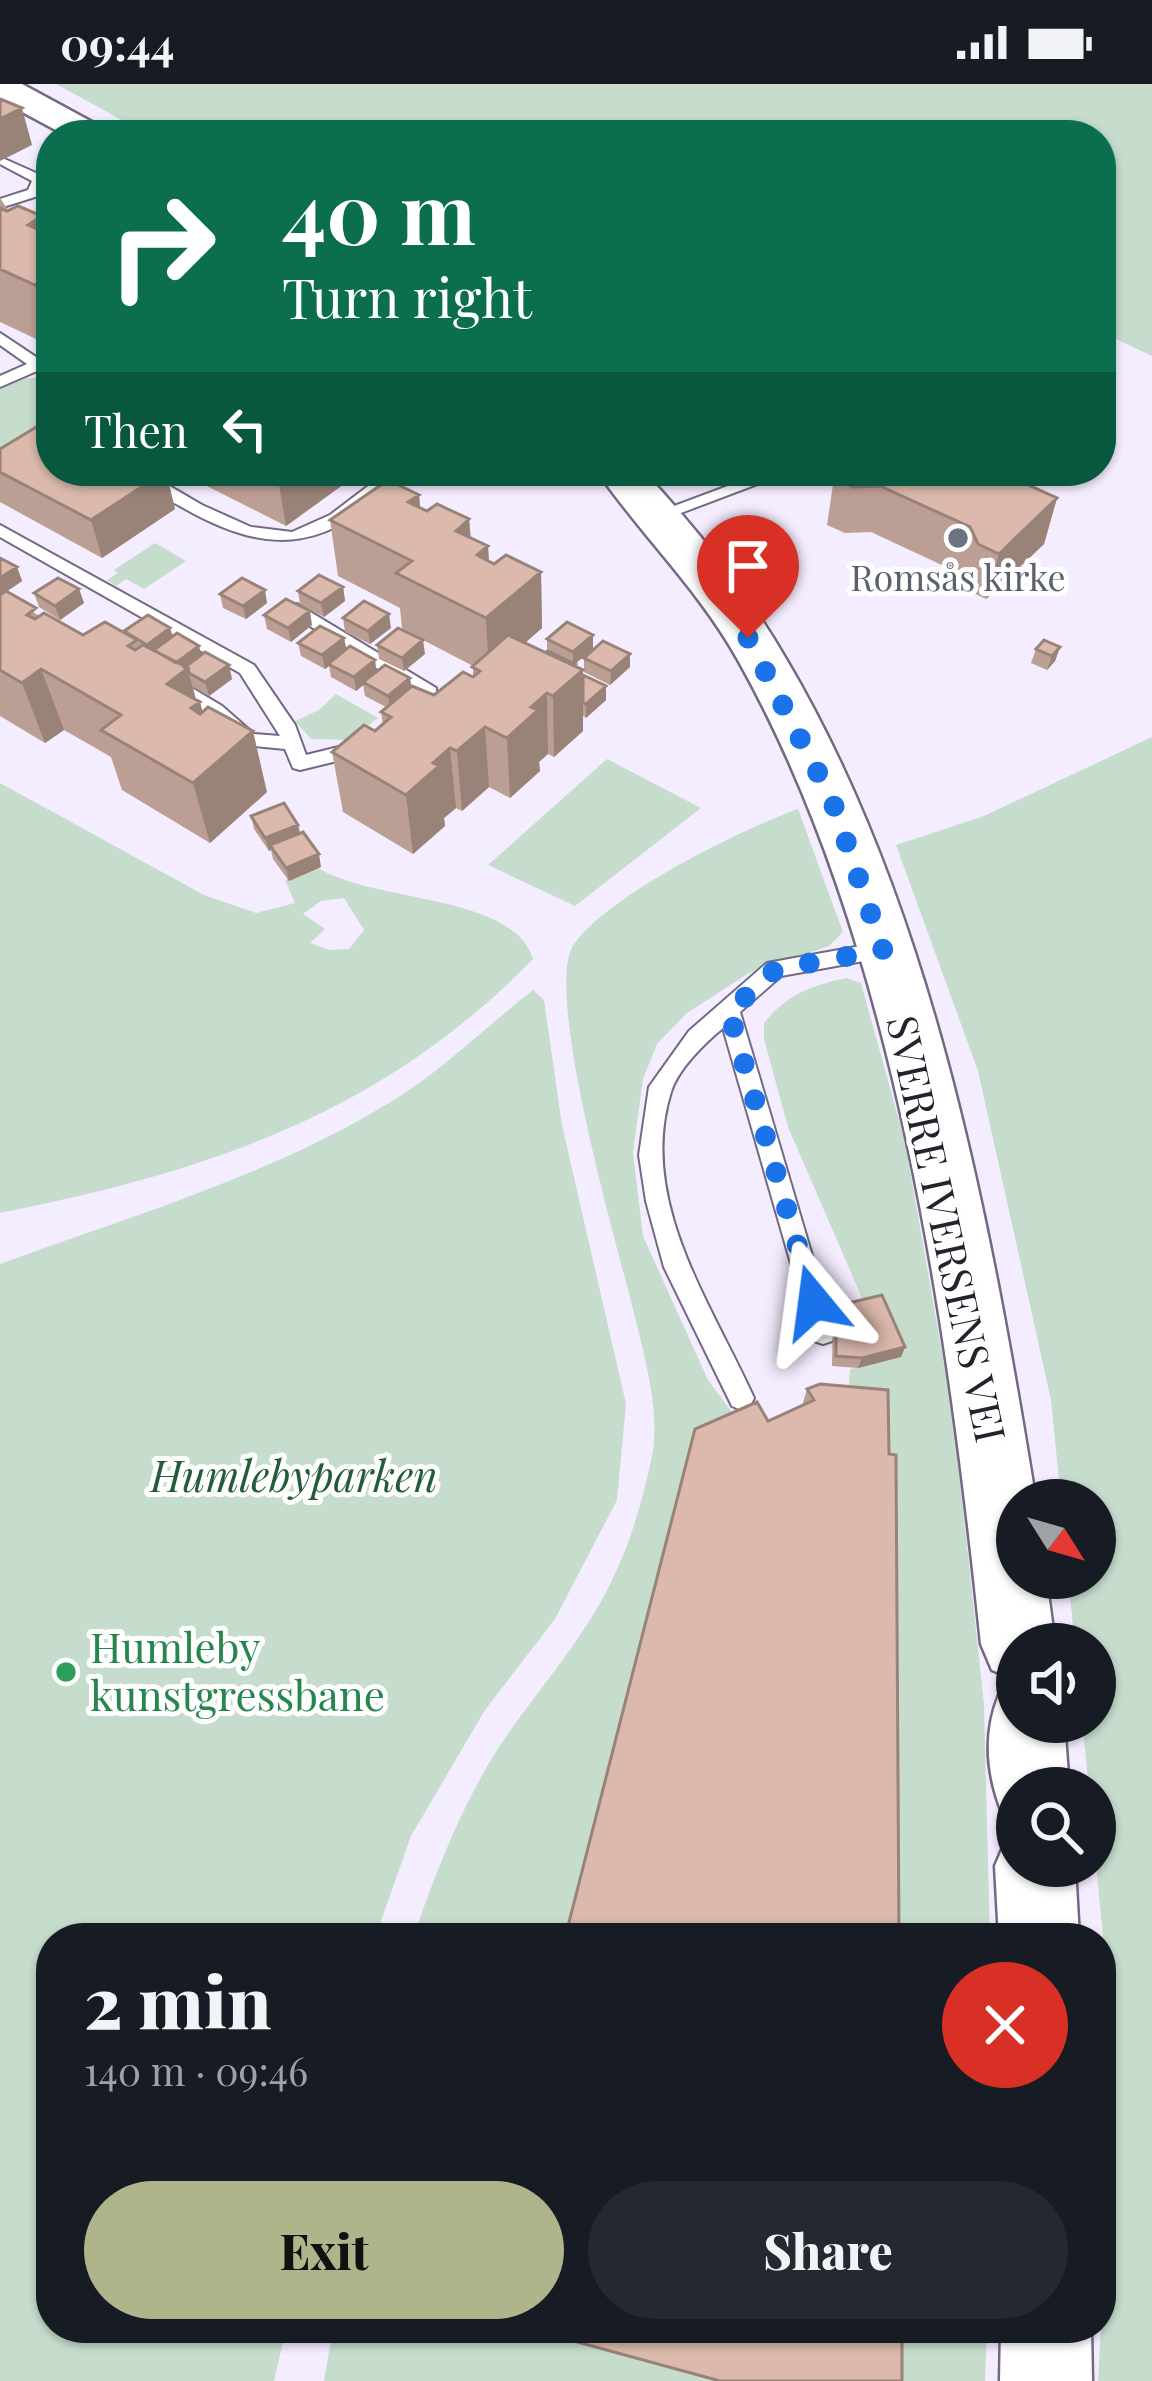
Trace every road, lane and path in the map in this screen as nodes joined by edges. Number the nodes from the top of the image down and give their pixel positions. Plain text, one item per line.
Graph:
1 (0, 86) edge
2 (63, 120) edge
3 (3, 160) dead end
4 (36, 178) edge
5 (36, 185) edge
6 (0, 204) edge
7 (0, 338) edge
8 (36, 363) edge
9 (36, 372) edge
10 (0, 382) edge
11 (160, 486) edge
12 (378, 486) edge
13 (632, 486) edge
14 (741, 486) edge
15 (658, 515) junction
16 (0, 530) edge
17 (297, 610) edge
18 (146, 669) edge
19 (292, 743) junction
20 (883, 950) junction
21 (729, 1012) junction
22 (823, 1334) dead end
23 (741, 1398) dead end
24 (1015, 1623) edge
25 (1036, 1887) edge
26 (1038, 1923) edge
27 (1046, 2343) edge
28 (1046, 2381) edge

1 - 2 street
3 - 4 lane
5 - 6 lane
7 - 8 lane
9 - 10 lane
11 - 12 lane
13 - 15 street, SVERRE IVERSENS VEI
14 - 15 lane
15 - 20 street, SVERRE IVERSENS VEI
16 - 19 lane
17 - 19 lane
18 - 19 lane
20 - 21 lane
20 - 24 street, SVERRE IVERSENS VEI
21 - 22 lane
21 - 23 lane
25 - 26 street
27 - 28 street

